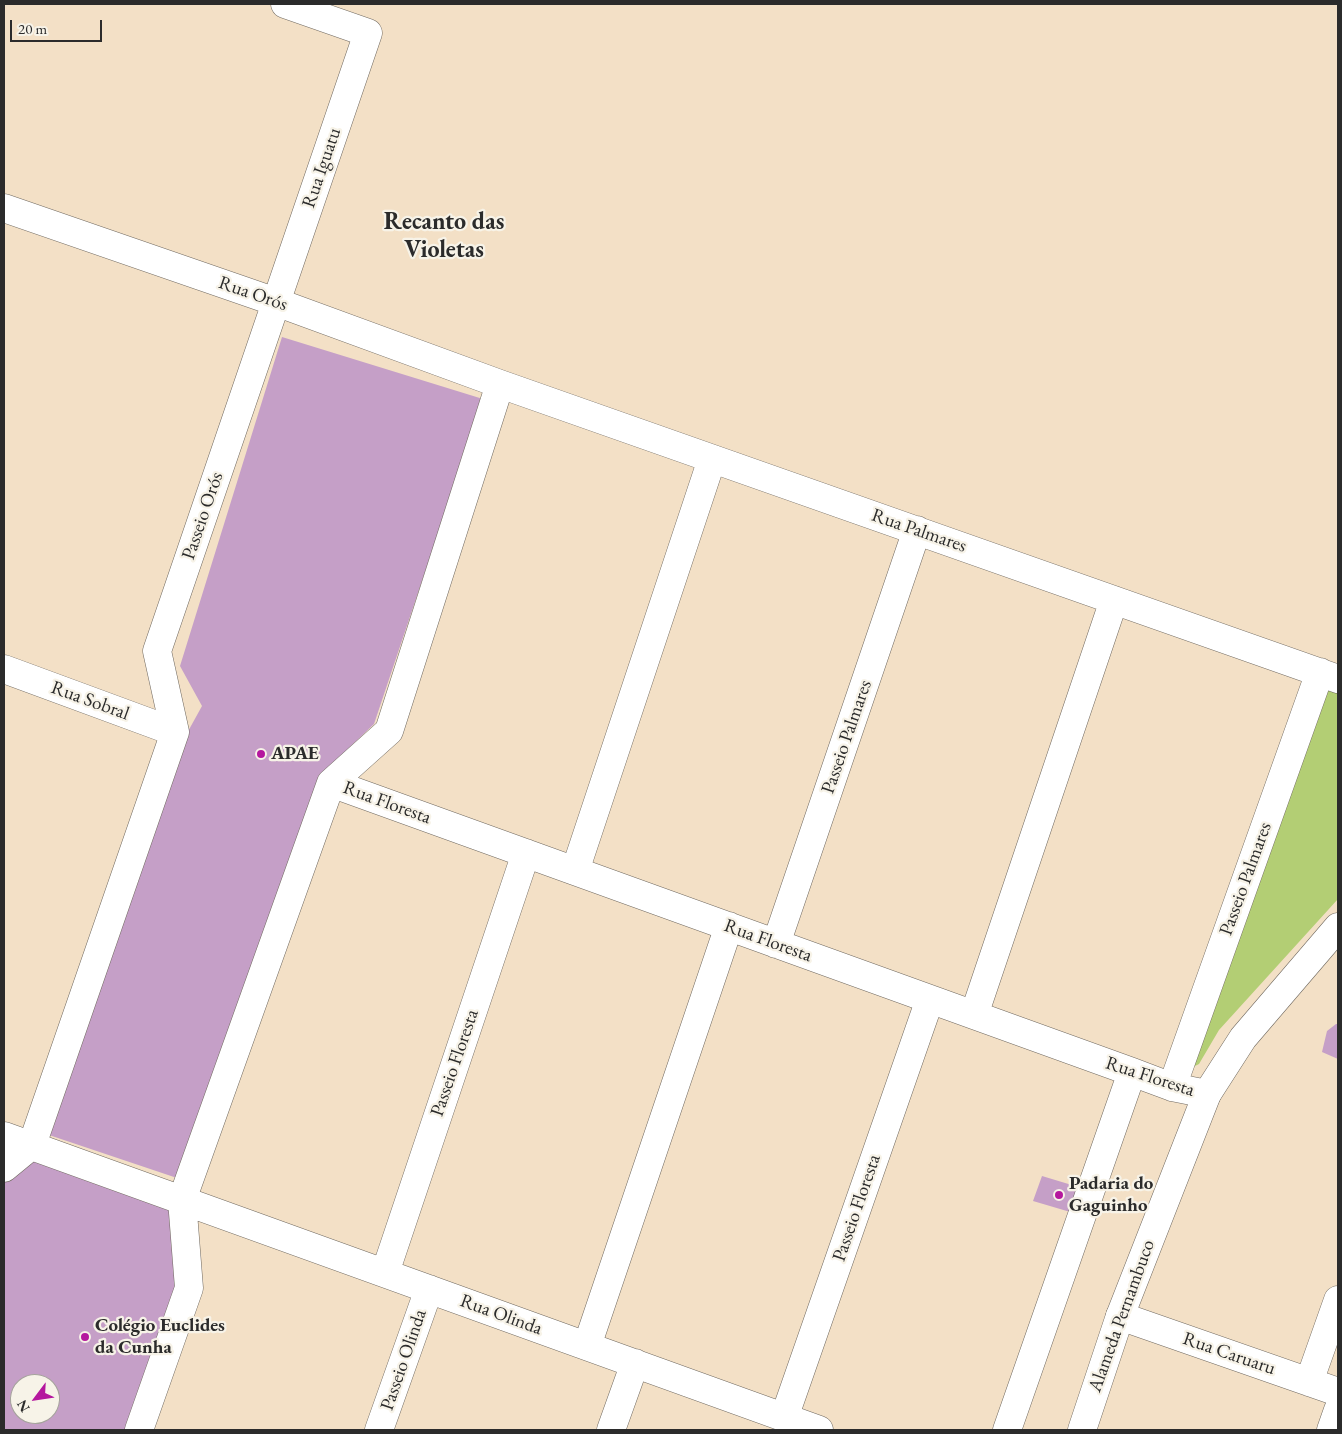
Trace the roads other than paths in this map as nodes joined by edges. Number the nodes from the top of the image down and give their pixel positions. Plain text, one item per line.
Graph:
1 (284, 4) edge
2 (4, 208) edge
3 (276, 302) junction
4 (500, 384) junction
5 (712, 459) junction
6 (917, 530) junction
7 (1114, 600) junction
8 (4, 669) edge
9 (1329, 675) edge
10 (176, 732) junction
11 (331, 783) junction
12 (526, 853) junction
13 (575, 871) junction
14 (729, 926) junction
15 (1338, 927) edge
16 (776, 944) junction
17 (930, 999) junction
18 (974, 1015) junction
19 (1132, 1072) junction
20 (1172, 1086) junction
21 (1207, 1094) junction
22 (4, 1136) edge
23 (32, 1145) junction
24 (4, 1168) edge
25 (182, 1200) junction
26 (385, 1273) junction
27 (429, 1289) junction
28 (1338, 1300) edge
29 (1120, 1316) junction
30 (587, 1346) junction
31 (635, 1363) junction
32 (1309, 1382) junction
33 (1338, 1392) edge
34 (1338, 1410) edge
35 (784, 1418) junction
36 (140, 1430) edge
37 (379, 1430) edge
38 (611, 1430) edge
39 (819, 1430) edge
40 (1007, 1430) edge
41 (1082, 1430) edge
42 (1331, 1430) edge

1 - 3 street, Rua Iguatu
2 - 3 street, Rua Orós
3 - 4 street, Rua Orós
3 - 10 street, Passeio Orós
4 - 5 street, Rua Palmares
4 - 11 street
5 - 6 street, Rua Palmares
5 - 13 street
6 - 7 street, Rua Palmares
6 - 16 street, Passeio Palmares
7 - 9 street, Rua Palmares
7 - 18 street
8 - 10 street, Rua Sobral
9 - 20 street, Passeio Palmares
10 - 23 street
11 - 12 street, Rua Floresta
11 - 25 street
12 - 13 street, Rua Floresta
12 - 26 street, Passeio Floresta
13 - 14 street, Rua Floresta
14 - 16 street, Rua Floresta
14 - 30 street
15 - 21 street, Alameda Pernambuco
16 - 17 street, Rua Floresta
17 - 18 street, Rua Floresta
17 - 35 street, Passeio Floresta
18 - 19 street, Rua Floresta
19 - 20 street, Rua Floresta
19 - 40 street
20 - 21 street, Rua Floresta
21 - 29 street, Alameda Pernambuco
22 - 23 street, Rua Olinda
23 - 24 street
23 - 25 street, Rua Olinda
25 - 26 street, Rua Olinda
25 - 36 street
26 - 27 street, Rua Olinda
27 - 30 street, Rua Olinda
27 - 37 street, Passeio Olinda
28 - 32 street
29 - 32 street, Rua Caruaru
29 - 41 street, Alameda Pernambuco
30 - 31 street, Rua Olinda
31 - 35 street, Rua Olinda
31 - 38 street
32 - 33 street, Rua Caruaru
34 - 42 street
35 - 39 street, Rua Olinda

